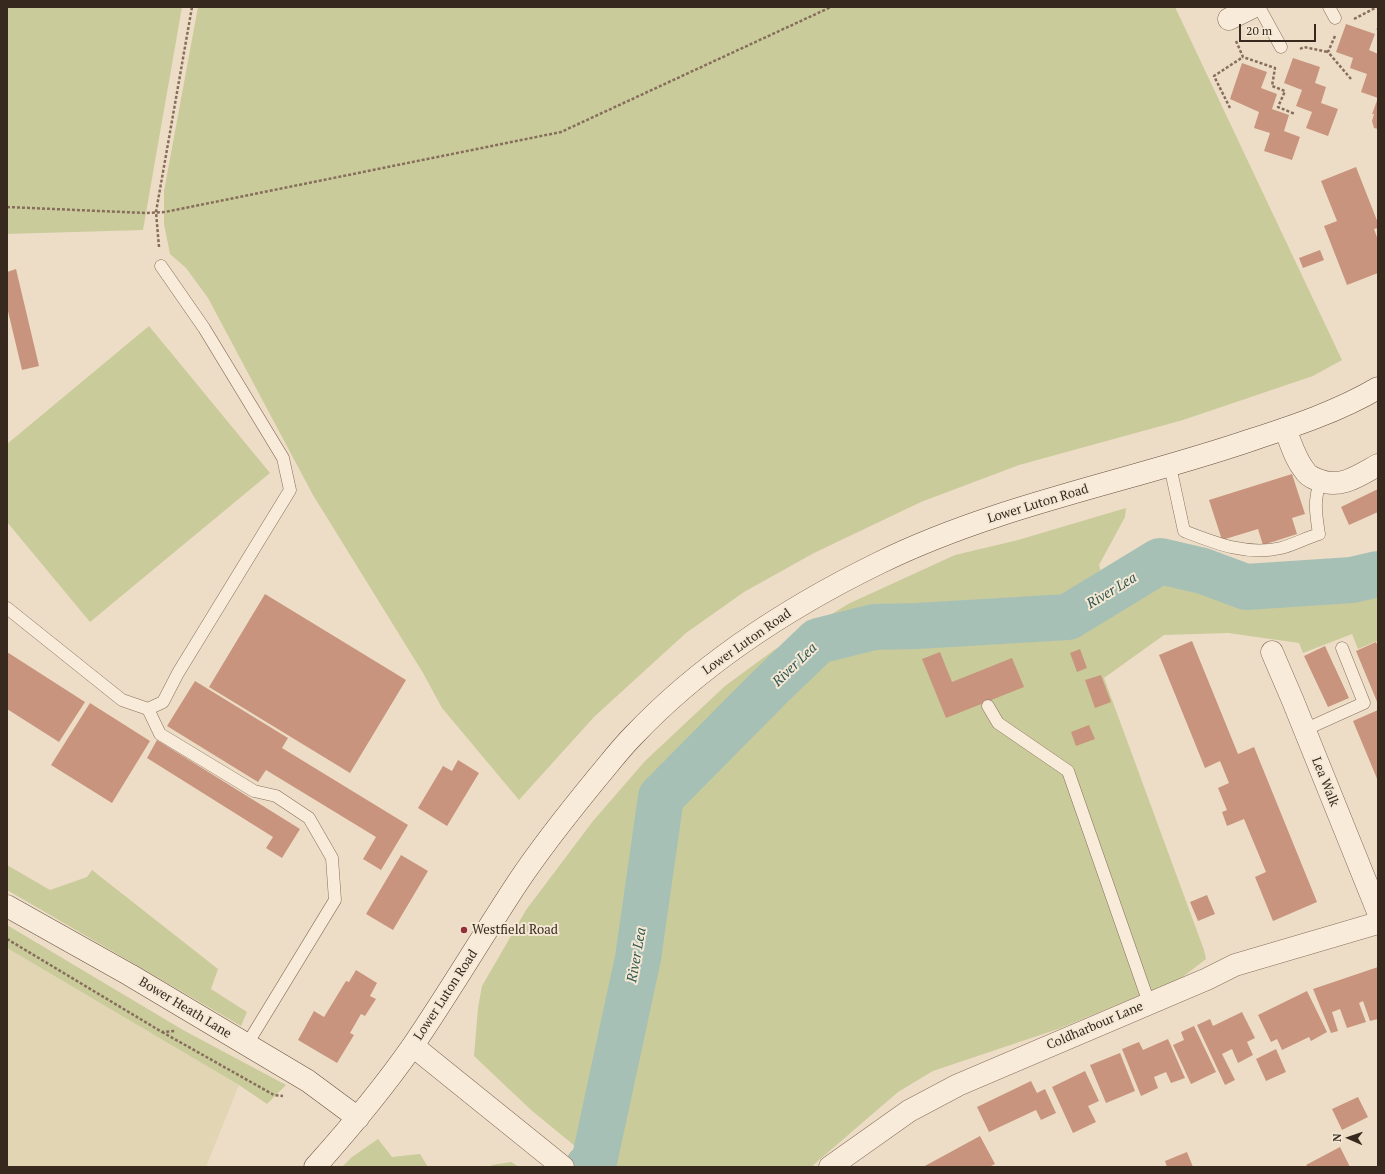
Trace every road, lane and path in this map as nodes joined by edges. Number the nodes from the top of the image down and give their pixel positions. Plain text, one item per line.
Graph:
1 (192, 7) edge
2 (831, 7) edge
3 (1253, 7) edge
4 (1259, 7) edge
5 (1329, 7) edge
6 (1377, 8) edge
7 (1335, 18) dead end
8 (1229, 19) joint
9 (1351, 20) dead end
10 (1336, 33) dead end
11 (1281, 47) dead end
12 (1243, 57) junction
13 (1351, 79) dead end
14 (1230, 108) dead end
15 (1294, 114) dead end
16 (7, 207) edge
17 (156, 212) junction
18 (161, 266) joint
19 (1378, 388) edge
20 (1285, 429) junction
21 (1378, 465) edge
22 (1170, 466) junction
23 (1321, 481) junction
24 (7, 608) edge
25 (1342, 648) dead end
26 (1272, 652) dead end
27 (988, 706) dead end
28 (148, 708) junction
29 (1304, 730) junction
30 (7, 906) edge
31 (1378, 912) edge
32 (1378, 923) edge
33 (7, 939) edge
34 (1149, 1003) junction
35 (192, 1012) junction
36 (162, 1032) junction
37 (246, 1046) junction
38 (413, 1046) junction
39 (311, 1083) junction
40 (358, 1118) junction
41 (558, 1163) edge
42 (315, 1167) edge
43 (830, 1167) edge

1 - 17 path
2 - 17 path
3 - 8 main road
4 - 11 lane
5 - 7 lane
6 - 9 path
8 - 12 path
10 - 13 path
12 - 14 path
12 - 15 path
16 - 17 path
17 - 18 path
18 - 28 lane
19 - 20 main road, Lower Luton Road
20 - 22 main road, Lower Luton Road
20 - 23 main road
21 - 23 main road
22 - 23 lane
22 - 38 main road, Lower Luton Road
24 - 28 lane
25 - 29 lane
26 - 29 main road, Lea Walk
27 - 34 lane
28 - 37 lane
29 - 31 main road, Lea Walk
30 - 35 main road, Bower Heath Lane
32 - 34 main road, Coldharbour Lane
33 - 36 path
34 - 43 main road, Coldharbour Lane
35 - 36 path
35 - 37 main road, Bower Heath Lane
36 - 39 path
37 - 39 main road, Bower Heath Lane
38 - 40 main road, Lower Luton Road
38 - 41 main road
39 - 40 main road, Bower Heath Lane
40 - 42 main road, Lower Luton Road

